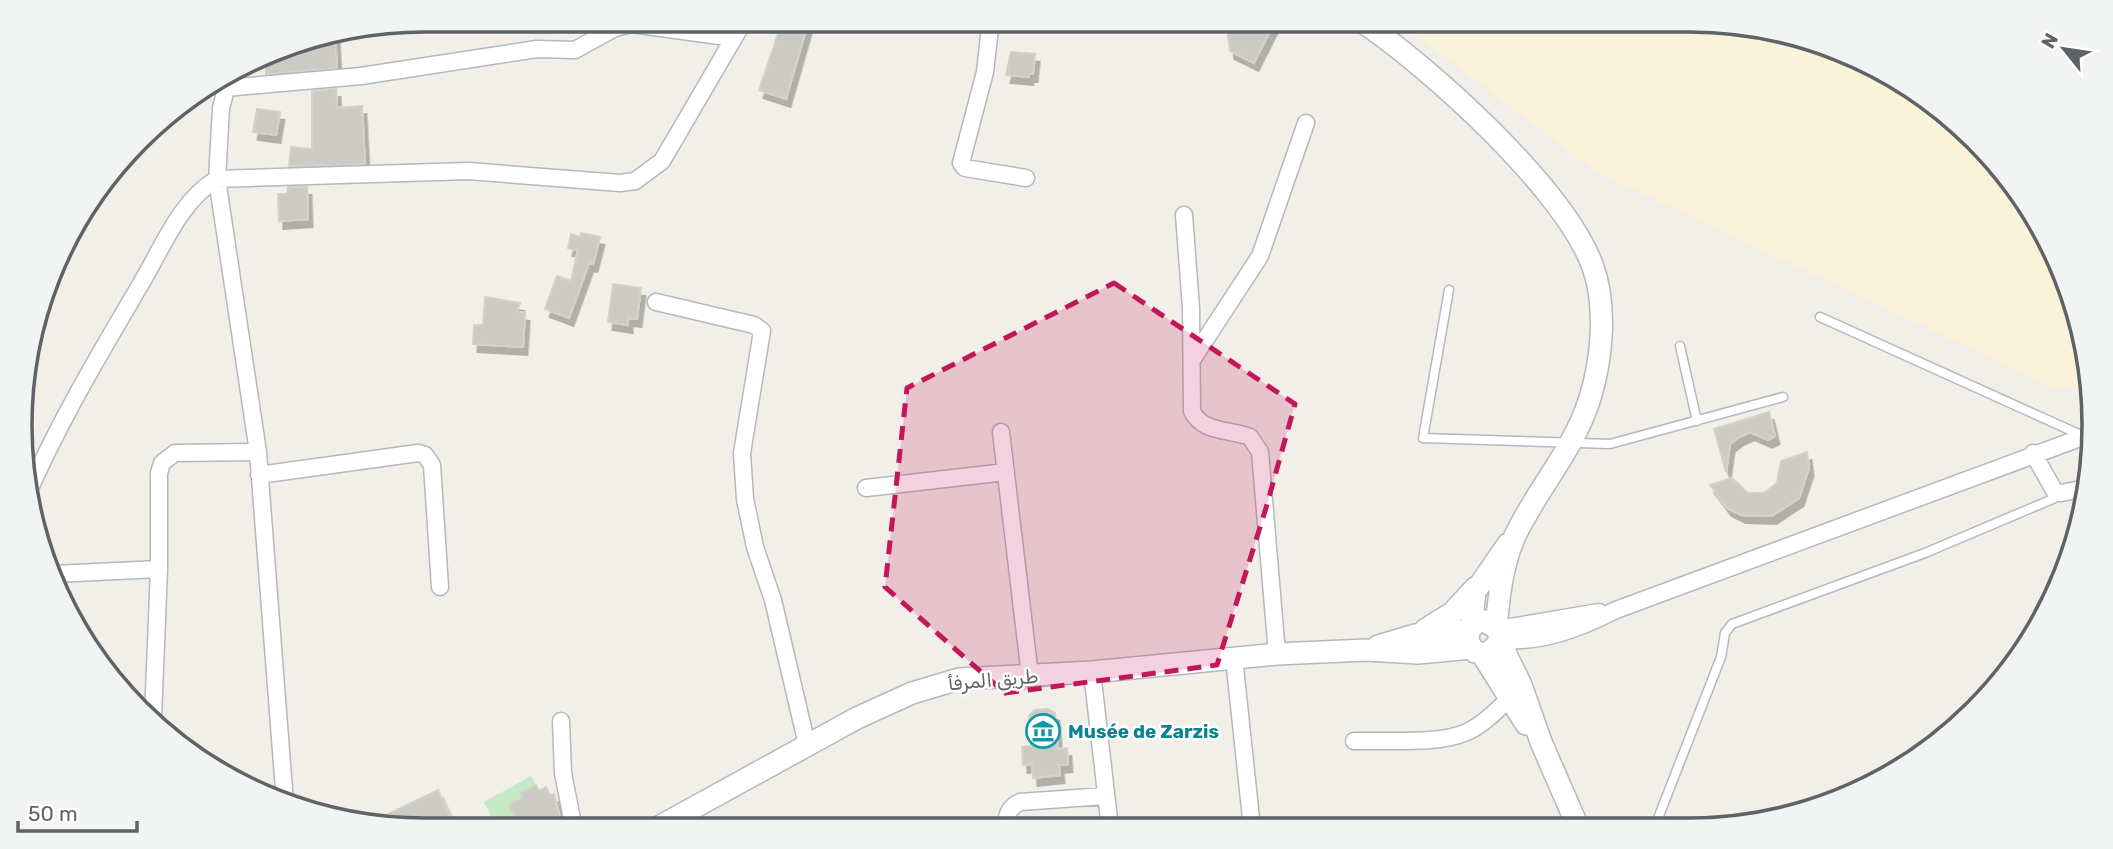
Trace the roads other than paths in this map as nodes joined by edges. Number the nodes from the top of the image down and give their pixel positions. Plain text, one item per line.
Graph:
1 (608, 32) edge
2 (690, 32) edge
3 (737, 32) edge
4 (990, 32) edge
5 (1374, 32) edge
6 (734, 38) junction
7 (230, 83) edge
8 (228, 84) edge
9 (1307, 123) dead end
10 (1026, 178) dead end
11 (217, 180) junction
12 (1184, 215) dead end
13 (1449, 290) dead end
14 (656, 302) dead end
15 (1820, 317) dead end
16 (1680, 346) dead end
17 (1192, 360) junction
18 (1783, 397) dead end
19 (1697, 421) junction
20 (1002, 432) dead end
21 (2082, 433) edge
22 (2082, 437) edge
23 (1572, 442) junction
24 (258, 452) junction
25 (2033, 453) junction
26 (1006, 472) junction
27 (259, 475) junction
28 (35, 478) edge
29 (2051, 483) junction
30 (866, 488) dead end
31 (2076, 491) edge
32 (1515, 538) junction
33 (159, 569) junction
34 (61, 574) edge
35 (1480, 581) junction
36 (440, 587) dead end
37 (1415, 635) junction
38 (1486, 637) junction
39 (1366, 650) junction
40 (1277, 654) junction
41 (1234, 658) junction
42 (1092, 672) junction
43 (1030, 676) junction
44 (1510, 698) junction
45 (153, 708) edge
46 (561, 721) dead end
47 (1354, 741) dead end
48 (1541, 742) junction
49 (807, 745) junction
50 (284, 792) edge
51 (1105, 796) junction
52 (572, 818) edge
53 (675, 818) edge
54 (1006, 818) edge
55 (1108, 818) edge
56 (1251, 818) edge
57 (1574, 818) edge
58 (1659, 818) edge

1 - 7 street
2 - 6 street
3 - 6 street
4 - 10 street
5 - 23 street
6 - 11 street
8 - 11 street
9 - 17 street
11 - 24 street
11 - 28 street
12 - 17 street
13 - 23 lane
14 - 49 street
15 - 21 lane
16 - 19 lane
17 - 40 street
18 - 19 lane
19 - 23 lane
20 - 26 street
22 - 25 street
23 - 32 street
24 - 27 street
24 - 33 street
25 - 29 street
25 - 38 street
26 - 30 street
26 - 43 street
27 - 36 street
27 - 50 street
29 - 31 street
29 - 58 lane
32 - 35 street
32 - 38 street
33 - 34 street
33 - 45 street
35 - 37 street
35 - 38 street
37 - 38 street
37 - 39 street
38 - 39 street
38 - 44 street
38 - 48 street
39 - 40 street, طريق المرفأ
40 - 41 street, طريق المرفأ
41 - 42 street, طريق المرفأ
41 - 56 street
42 - 43 street, طريق المرفأ
42 - 51 street
43 - 49 street, طريق المرفأ
44 - 47 street
44 - 48 street
46 - 52 street
48 - 57 street
49 - 53 street, طريق المرفأ
51 - 54 street
51 - 55 street

